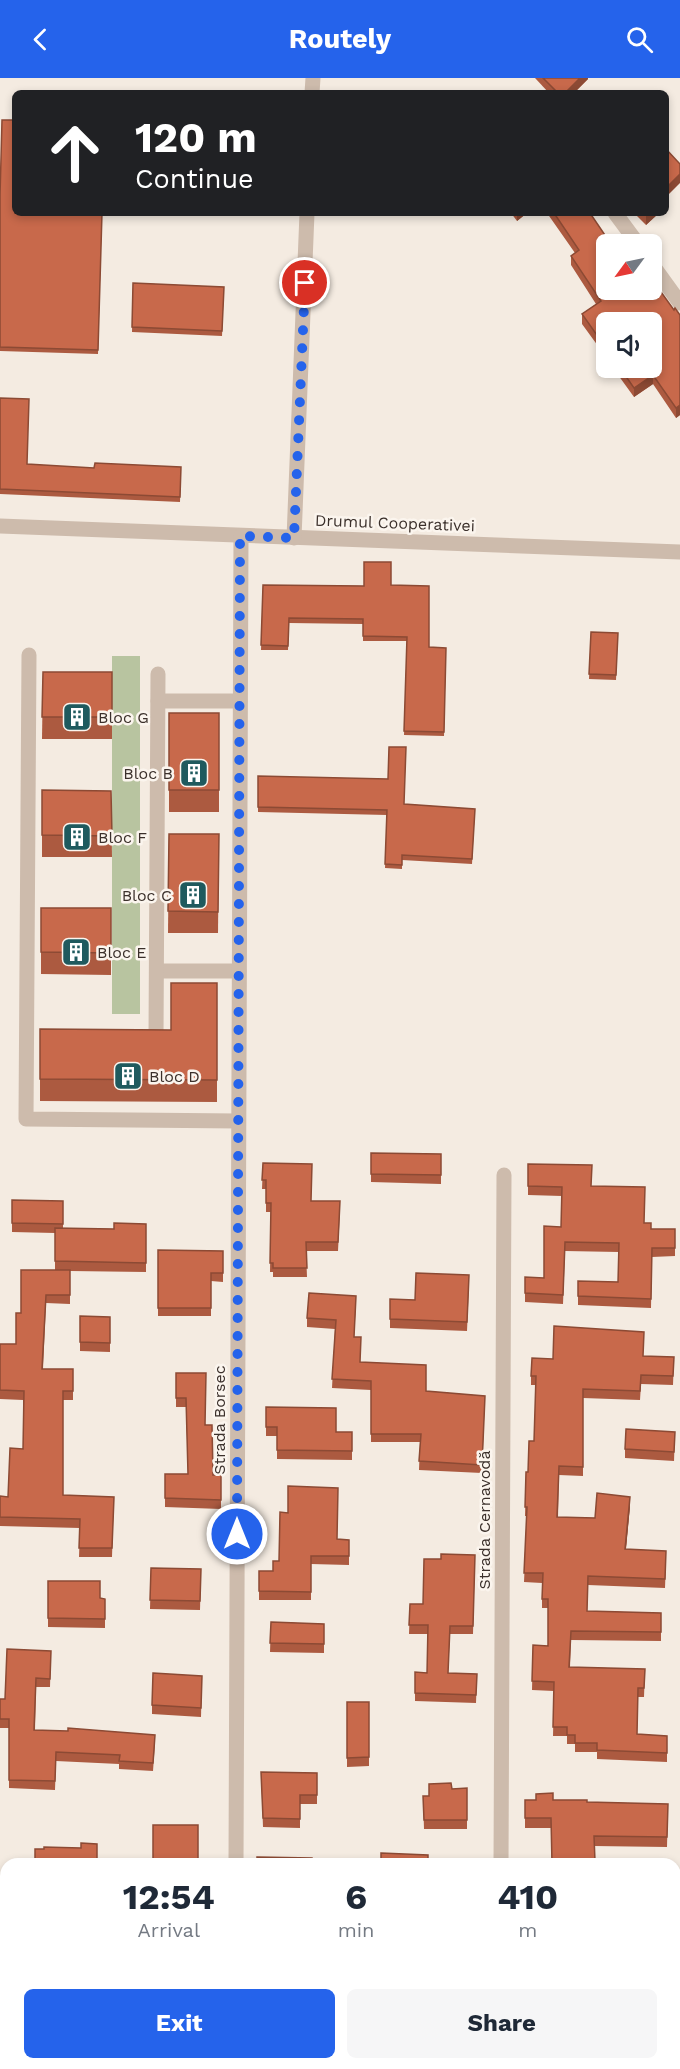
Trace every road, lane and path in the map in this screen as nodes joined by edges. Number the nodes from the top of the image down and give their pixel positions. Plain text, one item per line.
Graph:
1 (308, 216) edge
2 (617, 216) edge
3 (631, 234) edge
4 (662, 278) edge
5 (680, 303) edge
6 (0, 526) edge
7 (240, 536) junction
8 (294, 538) junction
9 (680, 552) edge
10 (29, 655) dead end
11 (158, 674) dead end
12 (158, 700) junction
13 (240, 701) junction
14 (157, 970) junction
15 (239, 971) junction
16 (133, 1037) edge
17 (238, 1120) junction
18 (504, 1175) dead end
19 (236, 1858) edge
20 (501, 1858) edge

1 - 8 street
2 - 3 street
4 - 5 street
6 - 7 street, Drumul Cooperativei
7 - 8 street, Drumul Cooperativei
7 - 13 street, Strada Borsec
8 - 9 street, Drumul Cooperativei
10 - 17 street
11 - 12 street
12 - 13 street
12 - 14 street
13 - 15 street, Strada Borsec
14 - 15 street
14 - 16 street
15 - 17 street, Strada Borsec
17 - 19 street, Strada Borsec
18 - 20 street, Strada Cernavodă

